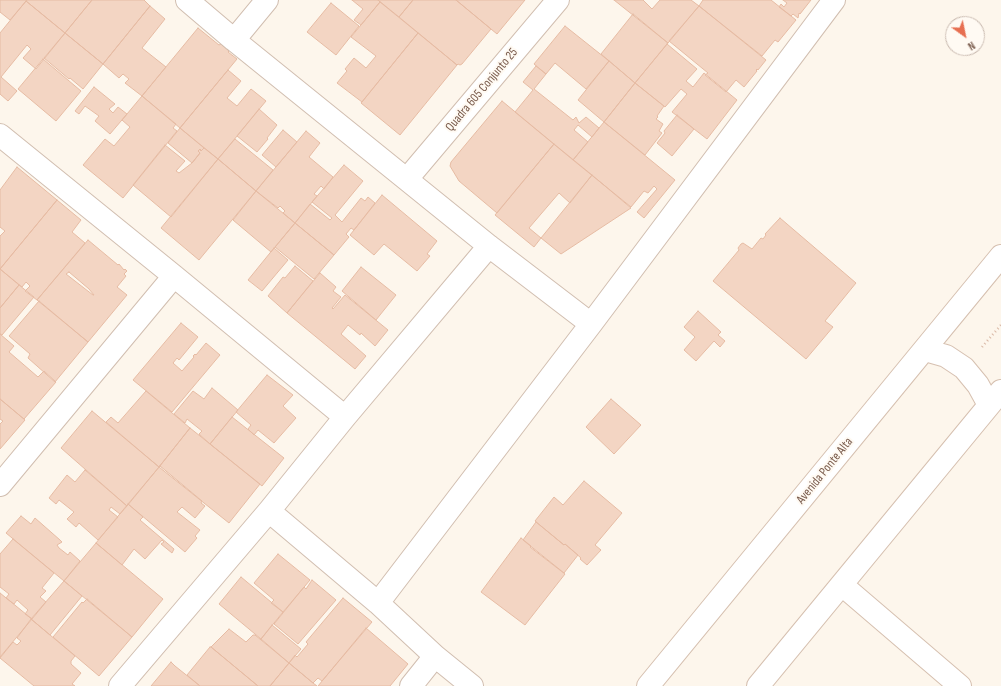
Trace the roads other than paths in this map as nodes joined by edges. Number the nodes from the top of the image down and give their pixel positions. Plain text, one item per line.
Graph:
1 (187, 0) edge
2 (267, 0) edge
3 (558, 0) edge
4 (834, 0) edge
5 (234, 40) junction
6 (0, 135) edge
7 (407, 180) junction
8 (489, 246) junction
9 (1001, 256) edge
10 (174, 276) junction
11 (591, 324) junction
12 (925, 350) junction
13 (995, 398) edge
14 (345, 417) junction
15 (0, 485) edge
16 (269, 511) junction
17 (842, 585) junction
18 (378, 603) junction
19 (436, 656) junction
20 (120, 686) edge
21 (411, 686) edge
22 (472, 686) edge
23 (648, 686) edge
24 (758, 686) edge
25 (960, 686) edge

1 - 5 street
2 - 5 street
3 - 7 street, Quadra 605 Conjunto 25
4 - 11 street
5 - 7 street
6 - 10 street
7 - 8 street
8 - 11 street
8 - 14 street
9 - 12 street, Avenida Ponte Alta
10 - 14 street
10 - 15 street
11 - 18 street
12 - 13 street
12 - 23 street, Avenida Ponte Alta
13 - 17 street
14 - 16 street
16 - 18 street
16 - 20 street
17 - 24 street
17 - 25 street
18 - 19 street
19 - 21 street
19 - 22 street

